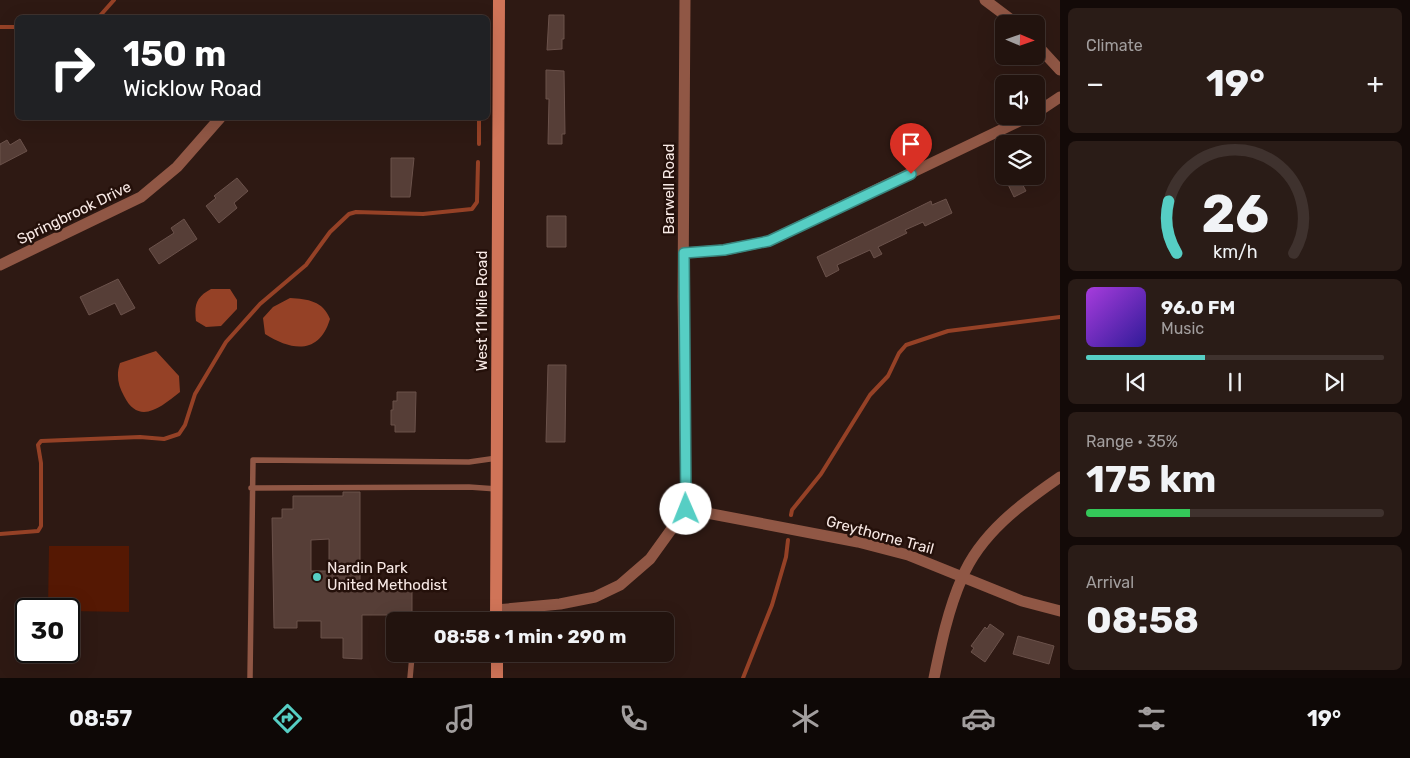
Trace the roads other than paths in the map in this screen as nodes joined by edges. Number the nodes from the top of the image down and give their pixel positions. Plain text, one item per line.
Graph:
1 (499, 0) edge
2 (685, 0) edge
3 (985, 0) edge
4 (1005, 15) edge
5 (1045, 54) edge
6 (493, 62) edge
7 (1060, 70) edge
8 (1060, 96) edge
9 (1045, 107) edge
10 (218, 120) edge
11 (1011, 125) edge
12 (684, 253) junction
13 (0, 265) edge
14 (497, 458) junction
15 (1060, 477) edge
16 (251, 488) junction
17 (497, 489) junction
18 (686, 509) junction
19 (962, 576) junction
20 (1060, 611) edge
21 (496, 612) edge
22 (517, 612) edge
23 (411, 662) edge
24 (497, 662) edge
25 (250, 678) edge
26 (410, 678) edge
27 (497, 678) edge
28 (934, 678) edge

1 - 6 street, West 11 Mile Road
2 - 12 street, Barwell Road
3 - 4 street
5 - 7 street
6 - 14 street, West 11 Mile Road
8 - 9 street
10 - 13 street, Springbrook Drive
11 - 12 street
12 - 18 street, Barwell Road
14 - 16 lane
14 - 17 street, West 11 Mile Road
15 - 19 street
16 - 17 lane
16 - 25 lane
17 - 21 street, West 11 Mile Road
18 - 19 street, Greythorne Trail
18 - 22 street
19 - 20 street, Greythorne Trail
19 - 28 street
23 - 26 lane
24 - 27 street

